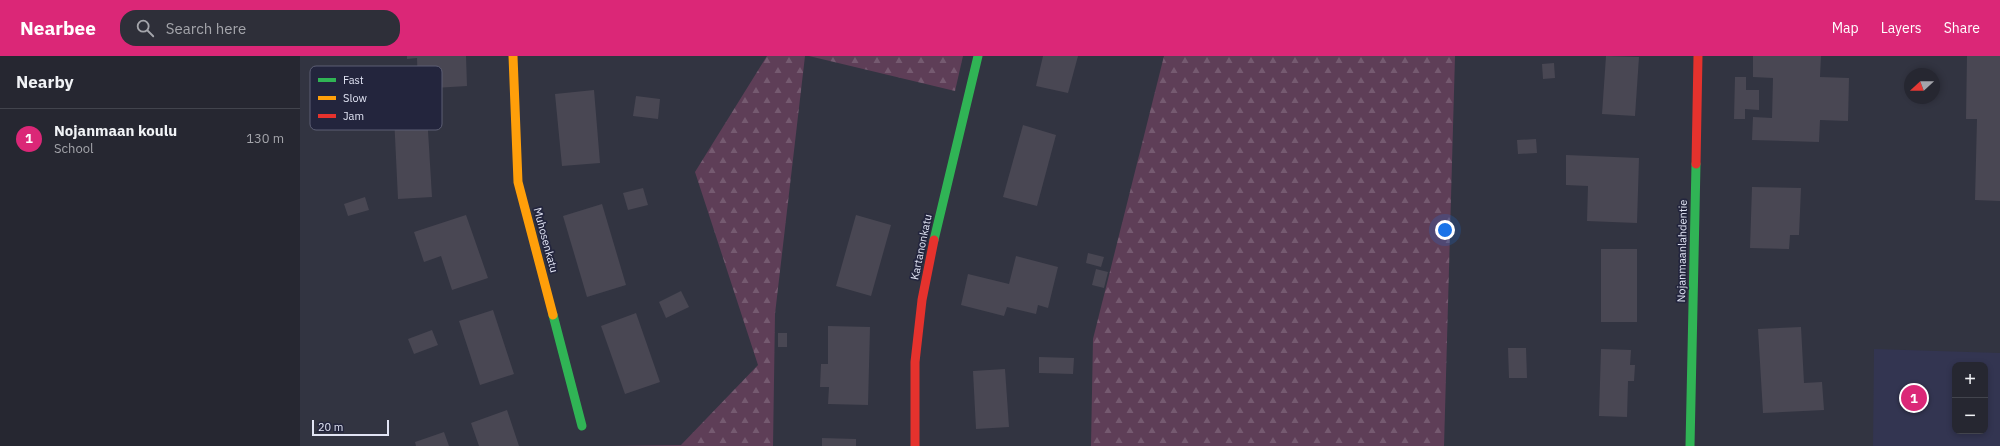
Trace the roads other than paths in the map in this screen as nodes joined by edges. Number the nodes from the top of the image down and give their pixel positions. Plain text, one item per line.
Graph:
1 (513, 56) edge
2 (978, 56) edge
3 (1698, 56) edge
4 (582, 426) dead end
5 (915, 446) edge
6 (1690, 446) edge

1 - 4 street, Muhosenkatu
2 - 5 street, Kartanonkatu
3 - 6 street, Nojanmaanlahdentie

